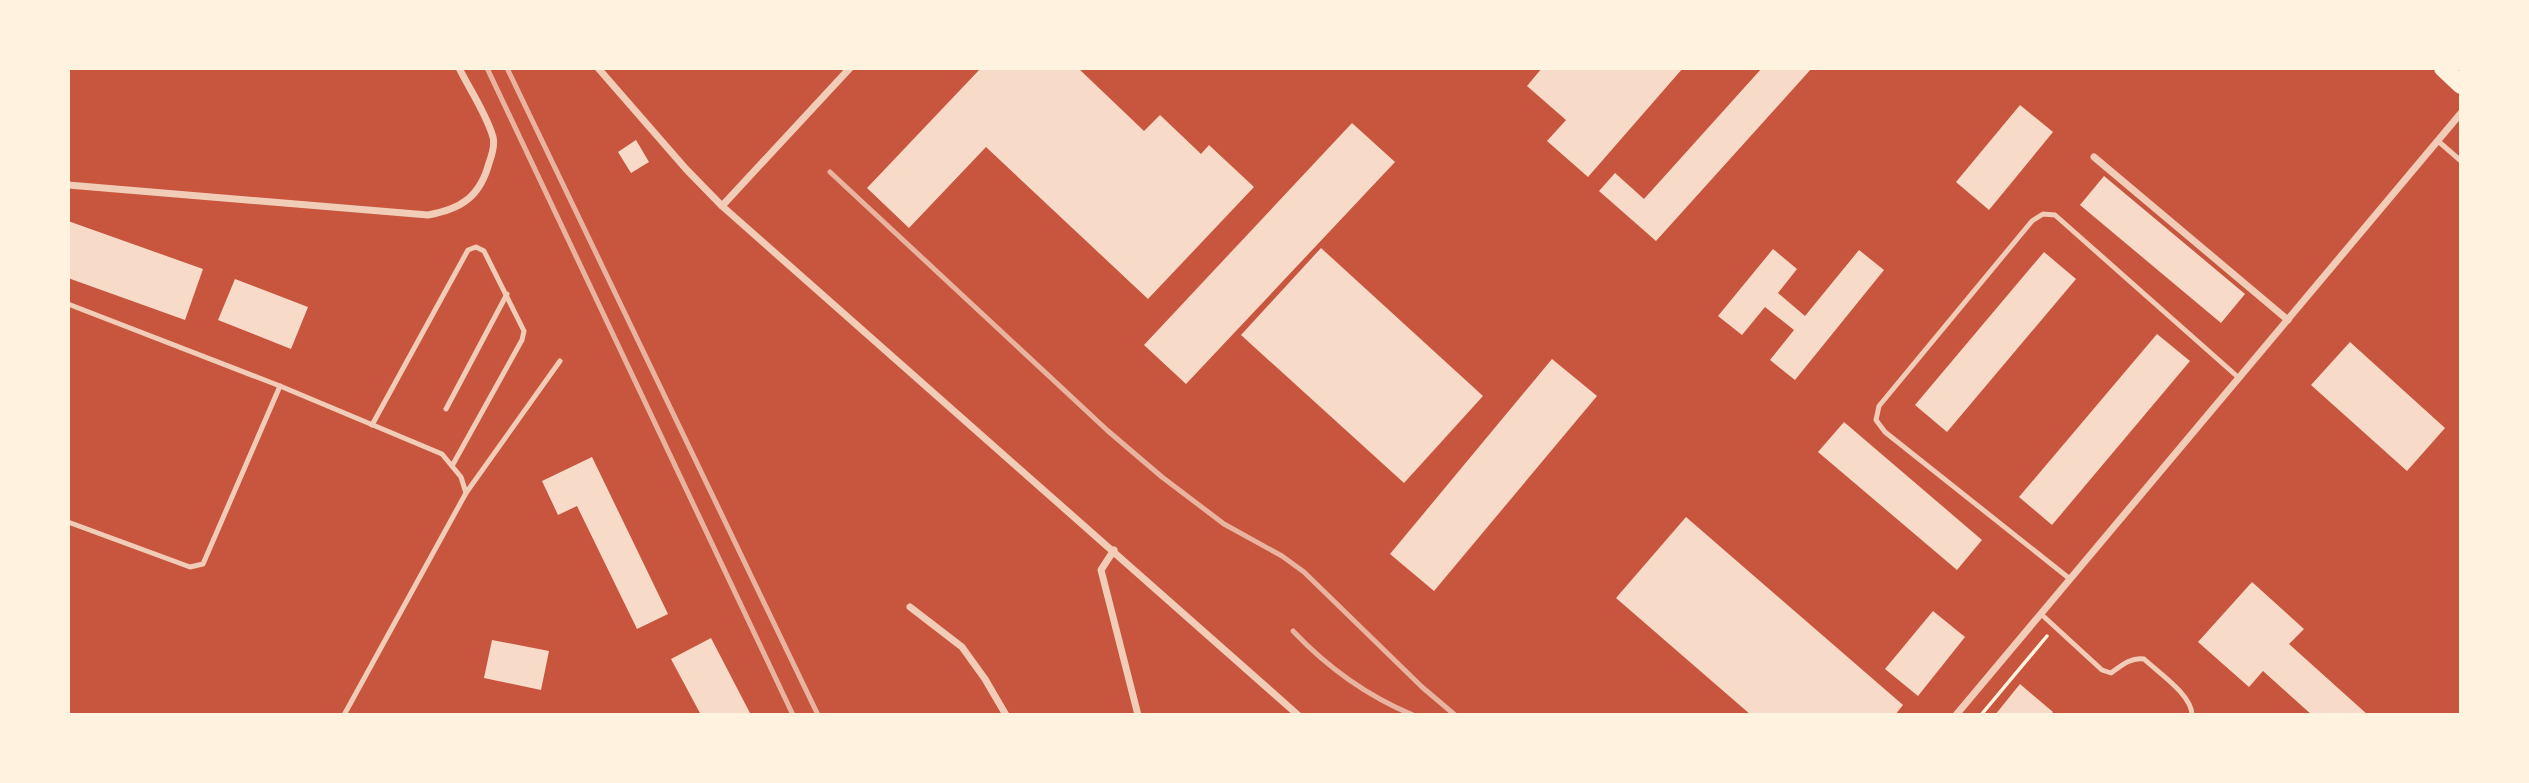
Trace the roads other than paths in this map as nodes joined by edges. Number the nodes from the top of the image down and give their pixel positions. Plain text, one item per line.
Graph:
1 (459, 68) edge
2 (598, 68) edge
3 (849, 68) edge
4 (2443, 68) edge
5 (2461, 85) edge
6 (2461, 113) edge
7 (2438, 141) junction
8 (2094, 158) dead end
9 (2461, 161) edge
10 (68, 185) edge
11 (722, 206) junction
12 (506, 294) junction
13 (68, 303) edge
14 (2288, 320) junction
15 (560, 361) dead end
16 (2239, 378) junction
17 (280, 386) junction
18 (446, 409) dead end
19 (372, 425) junction
20 (452, 466) junction
21 (466, 493) junction
22 (68, 522) edge
23 (1114, 551) junction
24 (2070, 579) junction
25 (910, 607) dead end
26 (2040, 614) junction
27 (344, 715) edge
28 (1006, 715) edge
29 (1138, 715) edge
30 (1298, 715) edge
31 (1956, 715) edge
32 (2192, 715) edge

1 - 10 street
2 - 11 street
3 - 11 street
4 - 5 main road
6 - 7 street
7 - 9 lane
7 - 14 street
8 - 14 street
11 - 23 street
12 - 18 lane
12 - 19 lane
12 - 20 lane
13 - 17 lane
14 - 16 street
15 - 21 lane
16 - 24 street
16 - 24 lane
17 - 19 lane
17 - 22 lane
19 - 20 lane
20 - 21 lane
21 - 27 lane
23 - 29 street
23 - 30 street
24 - 26 street
25 - 28 street
26 - 31 street
26 - 32 lane

